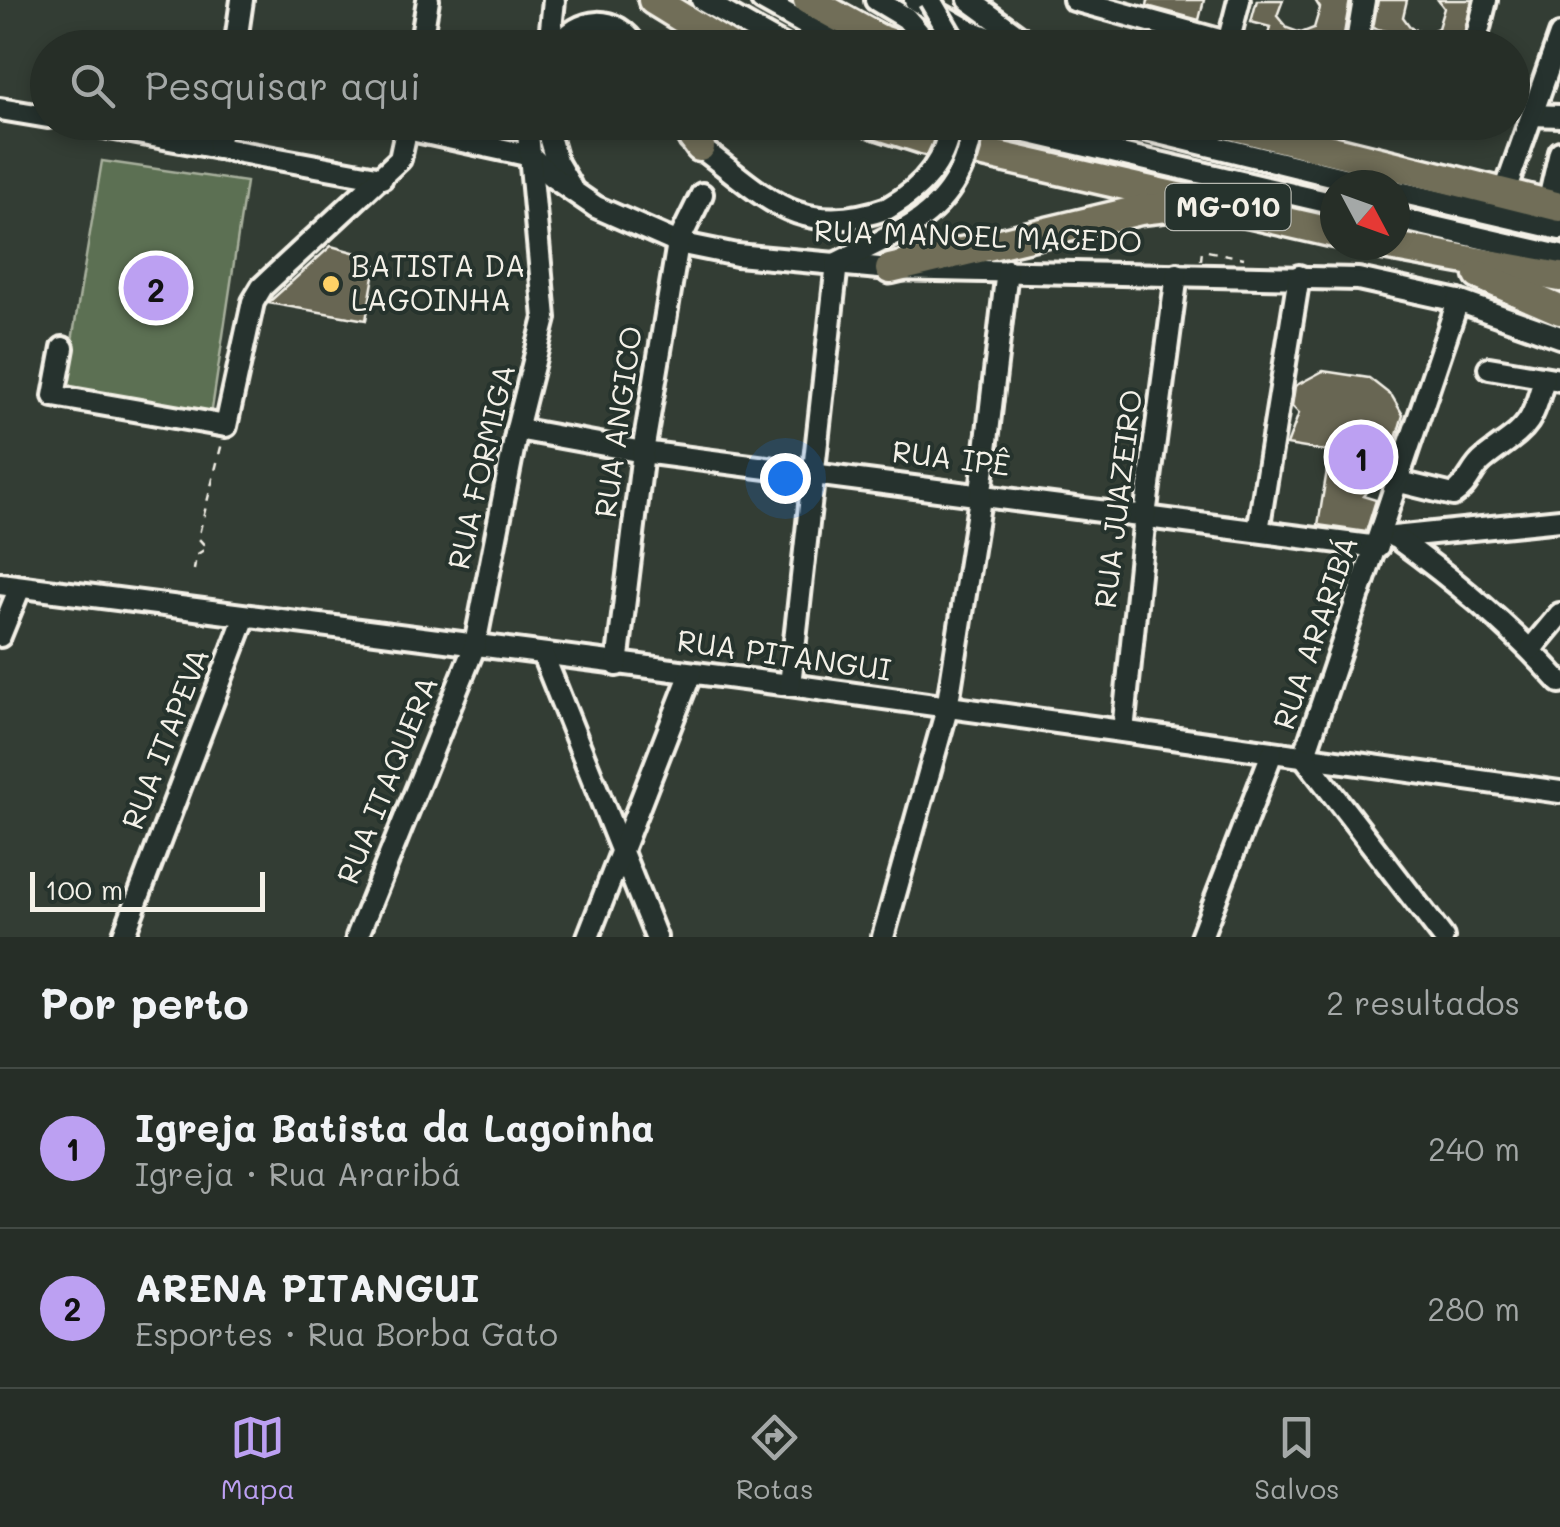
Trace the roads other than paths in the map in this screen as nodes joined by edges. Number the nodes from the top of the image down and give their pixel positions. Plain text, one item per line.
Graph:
1 (242, 0) edge
2 (428, 0) edge
3 (554, 0) edge
4 (653, 0) edge
5 (702, 0) edge
6 (762, 0) edge
7 (808, 0) edge
8 (876, 0) edge
9 (915, 0) edge
10 (930, 0) edge
11 (969, 0) edge
12 (1074, 0) edge
13 (1239, 0) edge
14 (1364, 0) edge
15 (1486, 0) edge
16 (1105, 4) edge
17 (238, 30) edge
18 (423, 30) edge
19 (553, 30) edge
20 (575, 30) edge
21 (620, 30) edge
22 (702, 30) edge
23 (755, 30) edge
24 (816, 30) edge
25 (863, 30) edge
26 (916, 30) edge
27 (948, 30) edge
28 (966, 30) edge
29 (1010, 30) edge
30 (1189, 30) edge
31 (1238, 30) edge
32 (1359, 30) edge
33 (1478, 30) edge
34 (1559, 44) edge
35 (0, 109) edge
36 (30, 114) edge
37 (1532, 115) junction
38 (1560, 116) edge
39 (1530, 121) edge
40 (174, 140) edge
41 (219, 140) edge
42 (405, 140) edge
43 (464, 140) edge
44 (488, 140) edge
45 (529, 140) edge
46 (551, 140) edge
47 (692, 140) edge
48 (695, 140) edge
49 (928, 140) edge
50 (946, 140) edge
51 (969, 140) edge
52 (1061, 140) edge
53 (1187, 140) edge
54 (1290, 140) edge
55 (1523, 140) edge
56 (480, 144) junction
57 (700, 147) junction
58 (218, 148) junction
59 (1560, 154) edge
60 (531, 156) junction
61 (1320, 173) edge
62 (382, 178) junction
63 (1410, 193) edge
64 (702, 194) dead end
65 (1504, 194) junction
66 (580, 199) junction
67 (1320, 200) edge
68 (1211, 203) junction
69 (1556, 213) edge
70 (1410, 221) edge
71 (1320, 229) edge
72 (678, 243) junction
73 (1410, 252) edge
74 (1560, 256) edge
75 (1436, 258) junction
76 (837, 263) junction
77 (890, 268) junction
78 (1006, 270) junction
79 (1177, 274) junction
80 (1298, 276) junction
81 (1560, 278) edge
82 (1458, 301) junction
83 (1560, 310) edge
84 (1560, 337) edge
85 (63, 348) dead end
86 (1489, 368) dead end
87 (1552, 379) edge
88 (517, 428) junction
89 (642, 452) junction
90 (812, 472) junction
91 (1400, 482) junction
92 (981, 492) junction
93 (1453, 495) junction
94 (1145, 516) junction
95 (1560, 520) edge
96 (1456, 528) junction
97 (1258, 531) junction
98 (1387, 539) junction
99 (10, 586) edge
100 (1560, 614) edge
101 (244, 619) junction
102 (0, 636) edge
103 (475, 645) junction
104 (1531, 649) junction
105 (543, 655) junction
106 (618, 665) junction
107 (690, 673) junction
108 (1560, 682) edge
109 (790, 685) junction
110 (947, 710) junction
111 (1123, 732) junction
112 (1272, 753) junction
113 (1304, 757) junction
114 (1560, 792) edge
115 (621, 854) junction
116 (123, 937) edge
117 (357, 937) edge
118 (588, 937) edge
119 (656, 937) edge
120 (883, 937) edge
121 (1201, 937) edge
122 (1443, 937) edge

1 - 17 street
2 - 18 street
3 - 19 street
4 - 22 highway
5 - 23 street
6 - 24 street
7 - 25 highway
8 - 26 street
9 - 28 street
10 - 27 street, bridge
11 - 29 street
12 - 16 street
13 - 31 street
14 - 32 street
15 - 33 street
16 - 30 street
20 - 21 street
34 - 37 street
35 - 36 street
37 - 38 street
37 - 39 street
40 - 58 street
41 - 58 street
42 - 62 street
43 - 56 street
44 - 56 street
45 - 60 street, RUA FORMIGA
46 - 66 street
47 - 57 street
48 - 57 highway
49 - 68 highway, MG-010
50 - 57 street, bridge
51 - 76 street, bridge
52 - 67 street
53 - 61 street
54 - 65 highway, MG-010
55 - 65 street
56 - 60 street
58 - 62 street
59 - 69 street
60 - 66 street, RUA MANOEL MACEDO
60 - 88 street, RUA FORMIGA
62 - 85 street
63 - 69 street
64 - 72 street, RUA ANGICO
65 - 69 highway, MG-010
66 - 72 street, RUA MANOEL MACEDO
68 - 71 highway, MG-010
68 - 77 highway
70 - 74 street
72 - 76 street, RUA MANOEL MACEDO
72 - 89 street, RUA ANGICO
73 - 75 highway
75 - 81 highway
75 - 83 highway
76 - 77 street, RUA MANOEL MACEDO
76 - 90 street
77 - 78 street, RUA MANOEL MACEDO
78 - 79 street, RUA MANOEL MACEDO
78 - 92 street
79 - 80 street, RUA MANOEL MACEDO
79 - 94 street, RUA JUAZEIRO
80 - 82 street, RUA MANOEL MACEDO
80 - 97 street
82 - 84 street, RUA MANOEL MACEDO
82 - 91 street, RUA ARARIBÁ
86 - 87 street
87 - 93 street
88 - 89 street, RUA IPÊ
88 - 103 street, RUA FORMIGA
89 - 90 street, RUA IPÊ
89 - 106 street, RUA ANGICO
90 - 92 street, RUA IPÊ
90 - 109 street
91 - 93 street
91 - 98 street, RUA ARARIBÁ
92 - 94 street, RUA IPÊ
92 - 110 street
93 - 96 street
94 - 97 street, RUA IPÊ
94 - 111 street, RUA JUAZEIRO
95 - 96 street, RUA IPÊ
96 - 98 street, RUA IPÊ
97 - 98 street, RUA IPÊ
98 - 104 street
98 - 113 street, RUA ARARIBÁ
99 - 101 street, RUA PITANGUI
99 - 102 street
100 - 104 street
101 - 103 street, RUA PITANGUI
101 - 116 street, RUA ITAPEVA
103 - 105 street, RUA PITANGUI
103 - 117 street, RUA ITAQUERA
104 - 108 street
105 - 106 street, RUA PITANGUI
105 - 115 street
106 - 107 street, RUA PITANGUI
107 - 109 street, RUA PITANGUI
107 - 115 street
109 - 110 street, RUA PITANGUI
110 - 111 street, RUA PITANGUI
110 - 120 street
111 - 112 street, RUA PITANGUI
112 - 113 street, RUA PITANGUI
112 - 121 street
113 - 114 street, RUA PITANGUI
113 - 122 street
115 - 118 street
115 - 119 street

